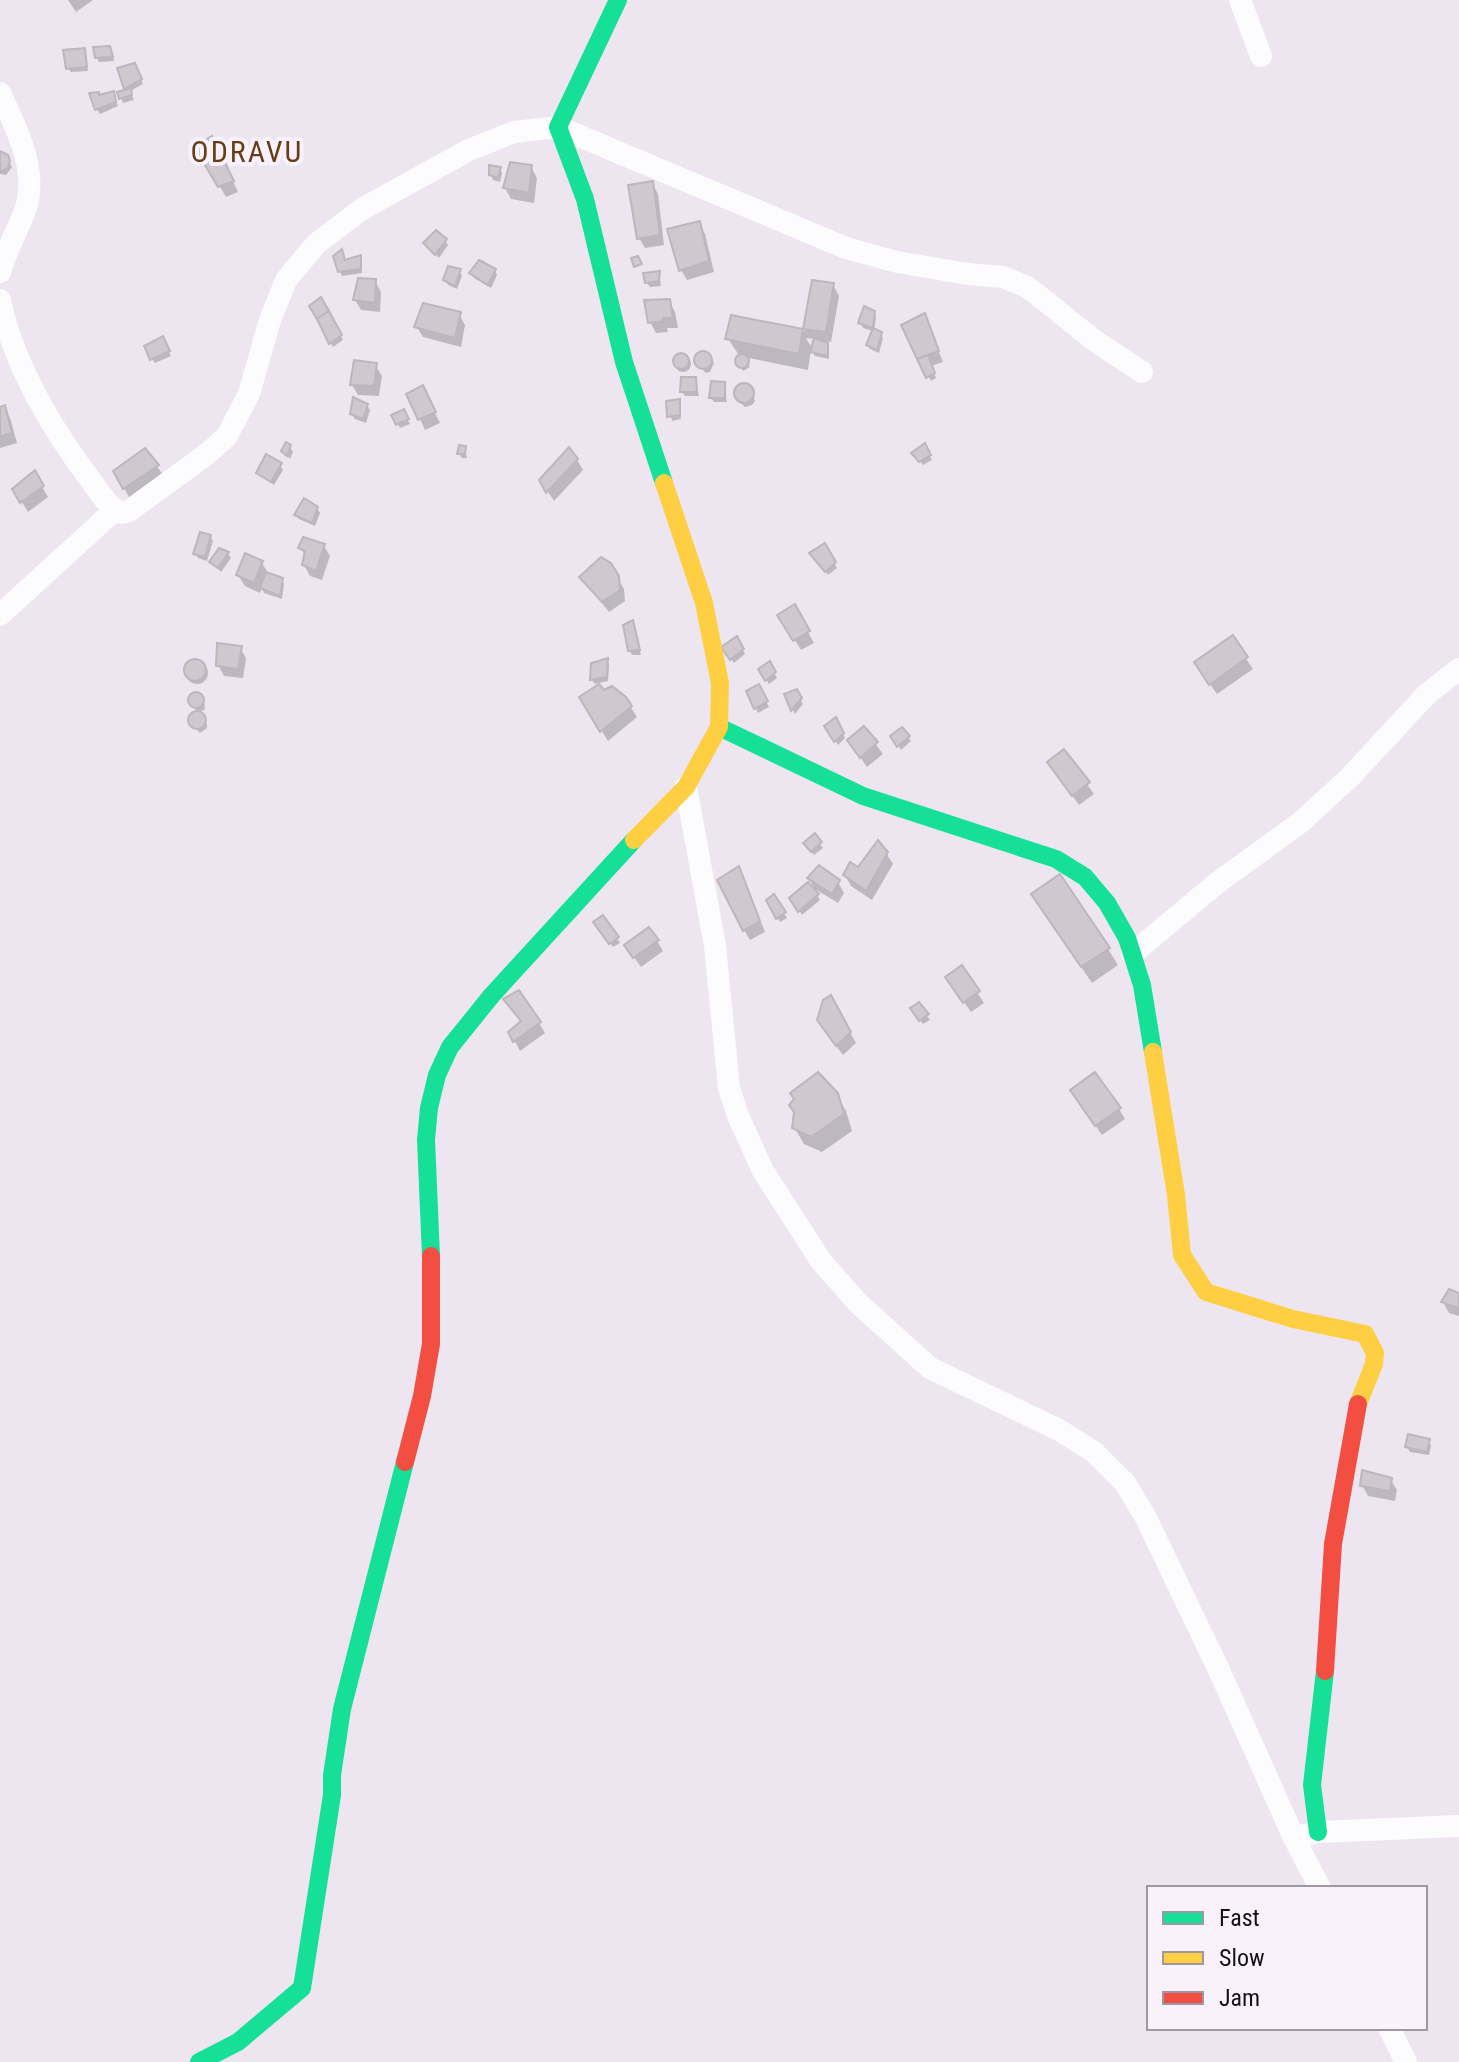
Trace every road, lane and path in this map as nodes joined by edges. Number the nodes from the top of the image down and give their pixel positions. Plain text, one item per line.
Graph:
1 (618, 0) edge
2 (1240, 0) edge
3 (1261, 56) dead end
4 (0, 93) edge
5 (558, 127) junction
6 (0, 272) edge
7 (0, 300) edge
8 (1142, 372) dead end
9 (115, 510) junction
10 (0, 615) edge
11 (1459, 669) edge
12 (719, 727) junction
13 (686, 787) junction
14 (1132, 954) junction
15 (1459, 1826) edge
16 (1318, 1832) junction
17 (1294, 1838) junction
18 (1319, 1886) edge
19 (1390, 2030) edge
20 (199, 2062) edge
21 (1406, 2062) edge

1 - 5 street
2 - 3 street
4 - 6 street
5 - 8 street
5 - 9 street
5 - 12 street
7 - 9 street
9 - 10 street
11 - 14 street
12 - 13 street
12 - 14 street
13 - 17 street
13 - 20 street
14 - 16 street
15 - 16 street
16 - 17 street
17 - 18 street
19 - 21 street

